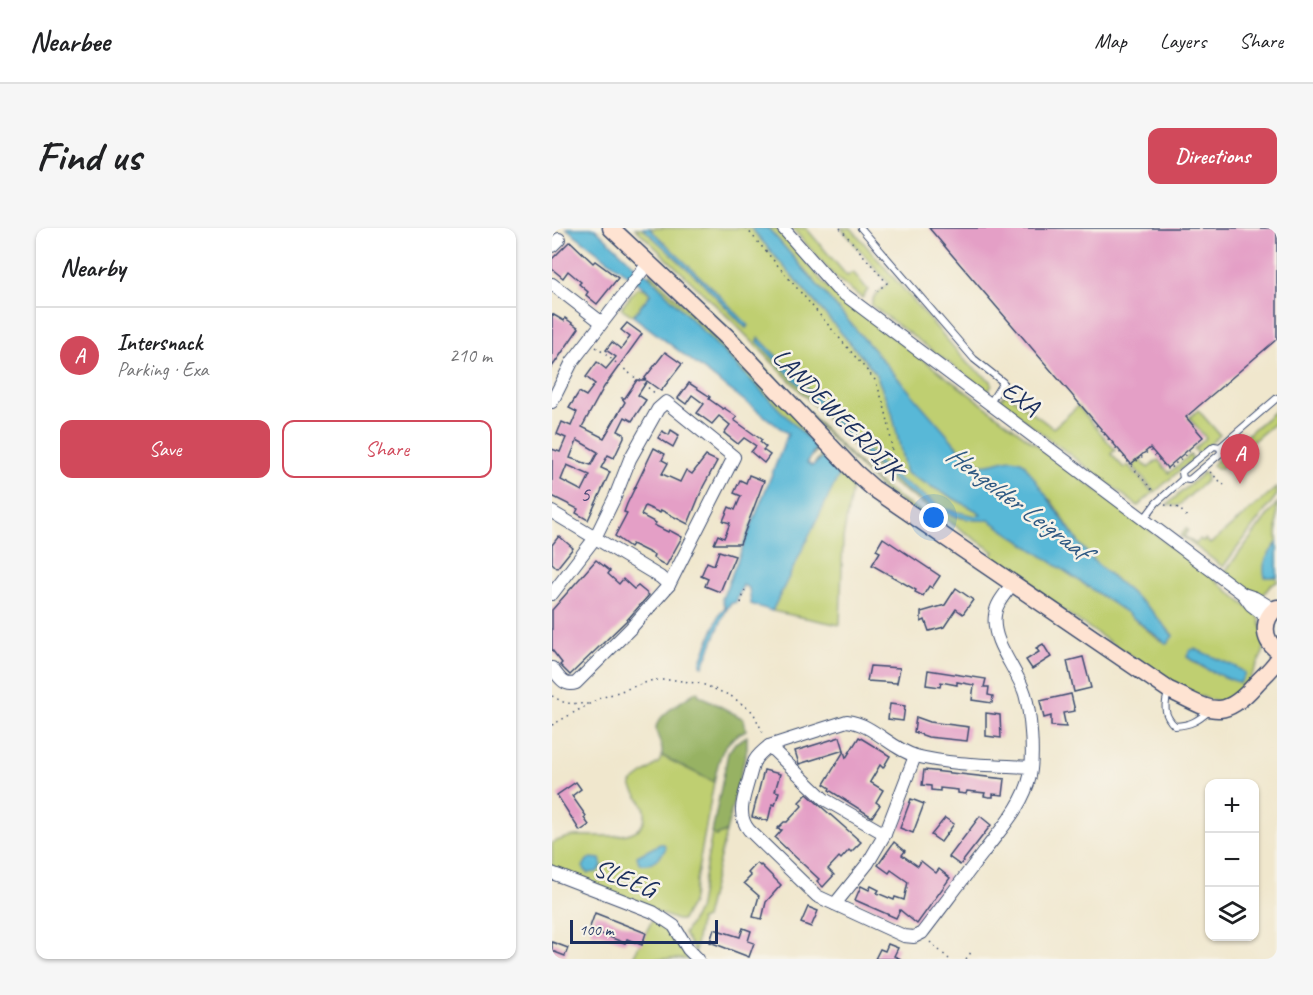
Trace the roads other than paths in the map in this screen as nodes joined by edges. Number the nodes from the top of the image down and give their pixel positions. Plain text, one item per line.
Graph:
1 (611, 228) edge
2 (783, 228) edge
3 (861, 228) edge
4 (646, 265) junction
5 (552, 284) edge
6 (601, 322) junction
7 (1277, 398) edge
8 (552, 402) edge
9 (990, 403) junction
10 (1220, 447) junction
11 (1183, 479) junction
12 (552, 512) edge
13 (1144, 519) junction
14 (595, 538) junction
15 (1013, 584) junction
16 (669, 585) junction
17 (552, 594) edge
18 (1273, 612) edge
19 (1276, 652) edge
20 (552, 668) edge
21 (1169, 690) junction
22 (1210, 709) junction
23 (769, 746) junction
24 (915, 756) junction
25 (1031, 767) junction
26 (885, 834) junction
27 (552, 873) edge
28 (835, 904) junction
29 (698, 959) edge

1 - 4 street, LANDEWEERDIJK
2 - 9 street, EXA
3 - 9 lane
4 - 6 street
4 - 15 street, LANDEWEERDIJK
5 - 6 street
6 - 8 street
7 - 10 lane
9 - 13 street, EXA
10 - 11 lane
10 - 11 lane
11 - 13 lane
12 - 14 street
13 - 18 street, EXA
14 - 16 street
14 - 16 street
14 - 17 street
15 - 21 street, LANDEWEERDIJK
15 - 25 street
16 - 20 street
18 - 19 street
19 - 22 street
21 - 22 street, LANDEWEERDIJK
21 - 22 lane
23 - 24 street
23 - 26 street
23 - 28 street
24 - 25 street
24 - 26 street
25 - 28 street
26 - 28 street
27 - 29 street, SLEEG

